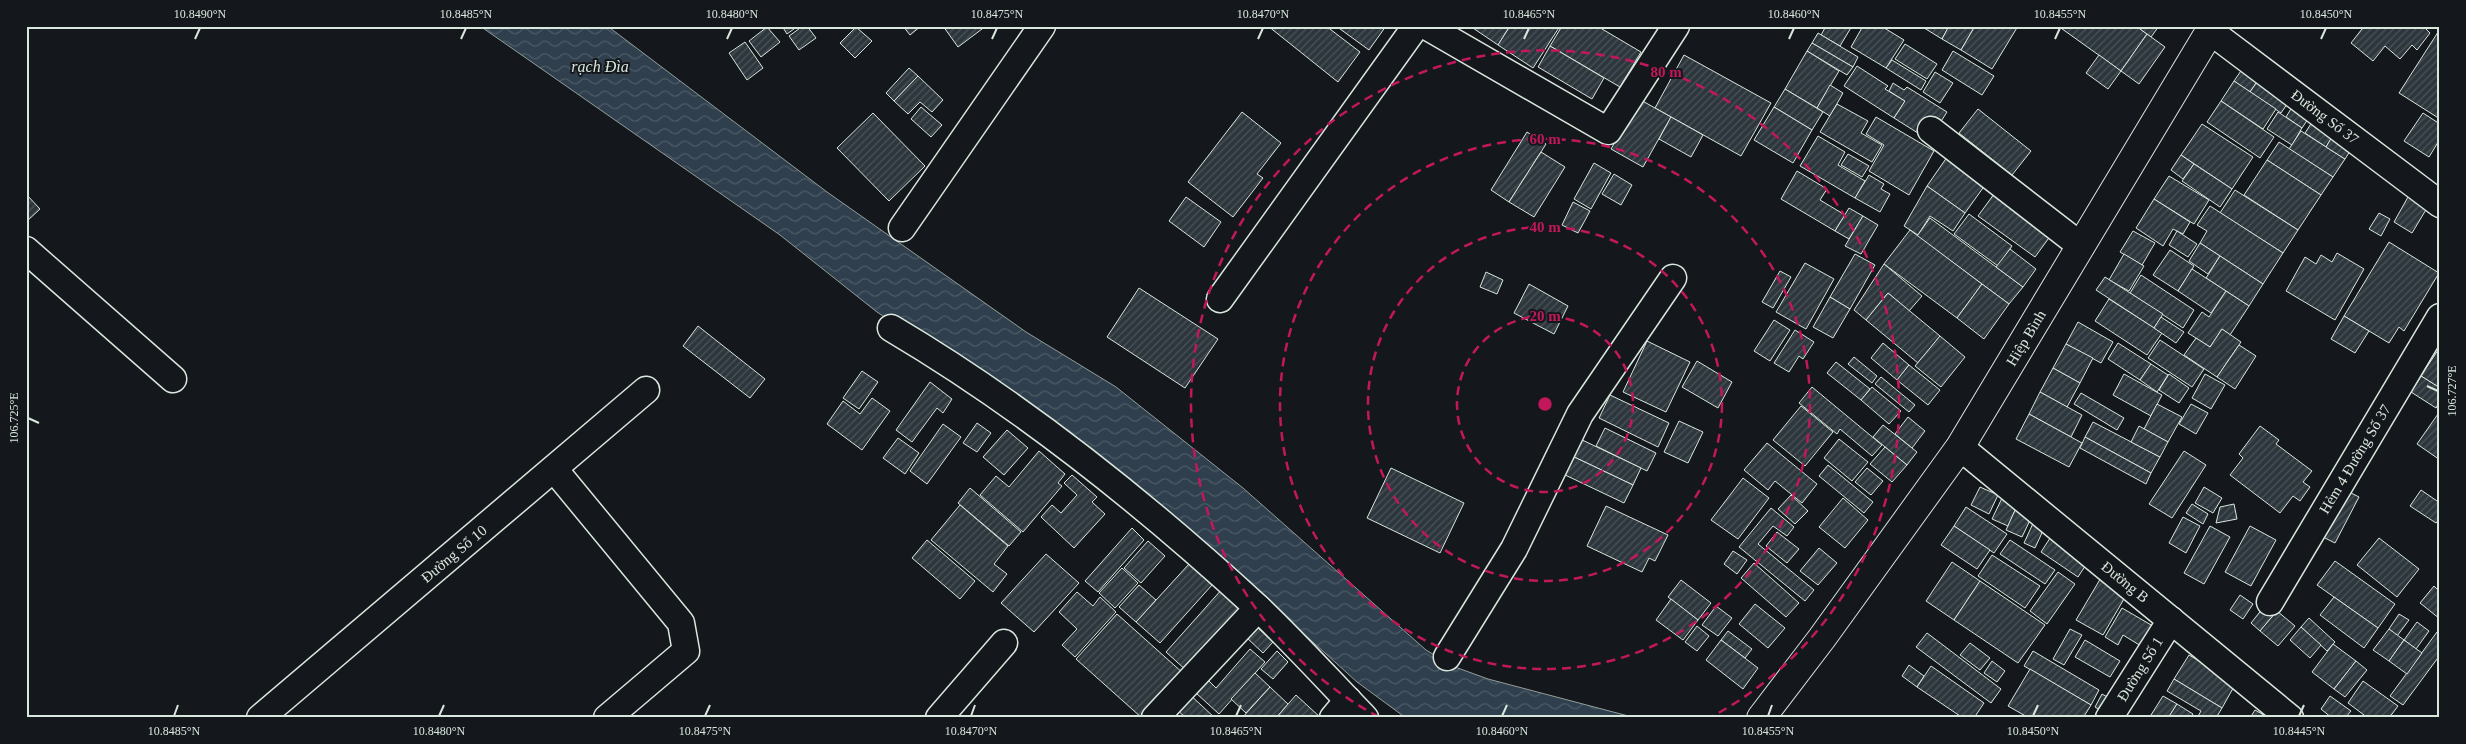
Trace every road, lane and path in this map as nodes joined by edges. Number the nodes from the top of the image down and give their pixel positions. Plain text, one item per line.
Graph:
1 (1042, 26) edge
2 (1416, 26) edge
3 (1426, 26) edge
4 (1676, 26) edge
5 (2211, 29) edge
6 (1930, 130) dead end
7 (2440, 204) edge
8 (902, 228) dead end
9 (2081, 246) junction
10 (26, 250) edge
11 (1674, 278) dead end
12 (1220, 298) dead end
13 (2440, 317) edge
14 (891, 328) dead end
15 (173, 379) dead end
16 (646, 390) dead end
17 (1960, 447) junction
18 (554, 469) junction
19 (2270, 602) dead end
20 (1258, 608) junction
21 (2171, 620) junction
22 (1004, 643) dead end
23 (1447, 657) dead end
24 (1349, 712) edge
25 (260, 718) edge
26 (607, 718) edge
27 (939, 718) edge
28 (1155, 718) edge
29 (1761, 718) edge
30 (2109, 718) edge
31 (2290, 718) edge

1 - 8 street
2 - 12 street
3 - 4 street
5 - 7 street, Đường Số 37
5 - 9 main road, Hiệp Bình
6 - 9 street
9 - 17 main road, Hiệp Bình
10 - 15 street
11 - 23 street
13 - 19 street, Hẻm 4 Đường Số 37
14 - 20 street
16 - 18 street, Đường Số 10
17 - 21 street, Đường B
17 - 29 main road, Hiệp Bình
18 - 25 street, Đường Số 10
18 - 26 street
20 - 24 street
20 - 28 street
21 - 30 street, Đường Số 1
21 - 31 street, Đường B
22 - 27 street

